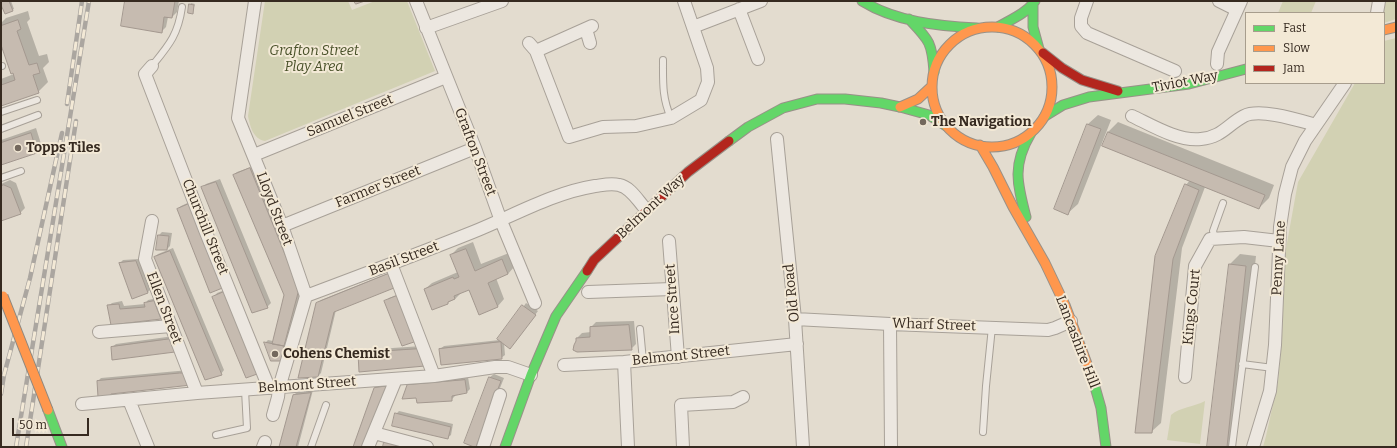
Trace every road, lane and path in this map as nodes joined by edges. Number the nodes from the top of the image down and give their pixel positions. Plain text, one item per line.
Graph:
1 (255, 1) edge
2 (416, 1) edge
3 (502, 1) edge
4 (684, 1) edge
5 (761, 1) edge
6 (862, 1) edge
7 (1087, 1) edge
8 (1219, 1) edge
9 (1379, 1) edge
10 (1034, 2) edge
11 (1239, 5) edge
12 (182, 7) dead end
13 (739, 9) junction
14 (1377, 12) edge
15 (909, 19) junction
16 (693, 26) junction
17 (998, 27) junction
18 (1396, 27) edge
19 (426, 28) junction
20 (979, 28) junction
21 (1385, 30) edge
22 (590, 43) dead end
23 (1040, 50) junction
24 (758, 59) dead end
25 (663, 60) dead end
26 (1217, 64) dead end
27 (152, 66) joint
28 (1245, 69) edge
29 (1175, 71) dead end
30 (934, 72) junction
31 (446, 77) junction
32 (1344, 84) edge
33 (932, 86) junction
34 (1123, 93) junction
35 (37, 100) dead end
36 (900, 107) junction
37 (1, 112) edge
38 (38, 115) dead end
39 (1045, 116) junction
40 (1132, 116) dead end
41 (671, 118) junction
42 (1316, 125) junction
43 (948, 127) junction
44 (1, 129) edge
45 (1031, 133) junction
46 (777, 139) dead end
47 (980, 145) junction
48 (475, 148) junction
49 (254, 155) junction
50 (21, 171) dead end
51 (1, 178) edge
52 (1223, 203) dead end
53 (644, 206) dead end
54 (152, 221) dead end
55 (501, 221) junction
56 (282, 226) junction
57 (1215, 238) junction
58 (669, 241) dead end
59 (1279, 241) junction
60 (1032, 242) junction
61 (391, 264) junction
62 (1255, 267) dead end
63 (672, 289) junction
64 (588, 292) dead end
65 (2, 293) edge
66 (306, 296) junction
67 (534, 303) dead end
68 (795, 319) junction
69 (1071, 321) junction
70 (890, 324) junction
71 (171, 326) junction
72 (992, 327) junction
73 (640, 328) dead end
74 (99, 332) dead end
75 (797, 344) junction
76 (678, 357) junction
77 (643, 361) junction
78 (624, 362) junction
79 (1242, 364) junction
80 (564, 365) dead end
81 (1273, 368) junction
82 (531, 374) junction
83 (434, 376) junction
84 (1185, 377) dead end
85 (396, 379) junction
86 (274, 388) junction
87 (245, 390) junction
88 (197, 393) junction
89 (500, 395) dead end
90 (743, 397) dead end
91 (129, 400) junction
92 (82, 404) dead end
93 (326, 405) dead end
94 (272, 415) dead end
95 (374, 432) junction
96 (983, 432) dead end
97 (216, 435) dead end
98 (58, 445) edge
99 (148, 447) edge
100 (310, 447) edge
101 (368, 447) edge
102 (427, 447) edge
103 (483, 447) edge
104 (505, 447) edge
105 (628, 447) edge
106 (683, 447) edge
107 (802, 447) edge
108 (891, 447) edge
109 (1106, 447) edge
110 (1232, 447) edge
111 (1253, 447) edge

1 - 49 street, Lloyd Street
2 - 19 street, Grafton Street
3 - 19 street
4 - 16 street
5 - 13 street
6 - 15 main road
7 - 29 street
8 - 11 street
9 - 14 street
10 - 17 main road
10 - 23 main road
11 - 26 street
12 - 27 lane
13 - 16 street
13 - 24 street
15 - 20 main road
15 - 30 main road
16 - 41 street
17 - 20 main road
17 - 23 main road
18 - 21 main road
19 - 31 street, Grafton Street
20 - 30 main road
22 - 41 street
23 - 34 main road, Tiviot Way
23 - 39 main road
25 - 41 lane
27 - 86 street, Churchill Street
28 - 34 main road, Tiviot Way
30 - 33 main road
31 - 48 street, Grafton Street
31 - 49 street, Samuel Street
32 - 42 street, Penny Lane
33 - 36 main road
33 - 43 main road
34 - 39 main road, Tiviot Way
35 - 37 lane
36 - 43 main road, Belmont Way
36 - 82 main road, Belmont Way
38 - 44 lane
39 - 45 main road
40 - 42 street
42 - 59 street, Penny Lane
43 - 47 main road
45 - 47 main road
45 - 60 main road, Lancashire Hill
46 - 68 street, Old Road
47 - 60 main road, Lancashire Hill
48 - 55 street, Grafton Street
48 - 56 street, Farmer Street
49 - 56 street, Lloyd Street
50 - 51 lane
52 - 57 lane
53 - 55 street, Basil Street
54 - 71 street, Ellen Street
55 - 61 street, Basil Street
55 - 67 street, Grafton Street
56 - 66 street, Lloyd Street
57 - 59 street
57 - 84 street, Kings Court
58 - 63 street, Ince Street
59 - 81 street, Penny Lane
60 - 69 main road, Lancashire Hill
61 - 66 street, Basil Street
61 - 83 street
62 - 79 lane
63 - 64 street
63 - 76 street, Ince Street
65 - 98 main road, bridge
66 - 86 street
68 - 70 street, Wharf Street
68 - 75 street, Old Road
69 - 72 street, Wharf Street
69 - 109 main road, Lancashire Hill
70 - 72 street, Wharf Street
70 - 108 street
71 - 74 street
71 - 88 street, Ellen Street
72 - 96 lane
73 - 77 lane
75 - 76 street, Belmont Street
75 - 107 street, Old Road
76 - 77 street, Belmont Street
77 - 78 street, Belmont Street
78 - 80 street, Belmont Street
78 - 105 street
79 - 81 lane
79 - 110 lane
81 - 111 street, Penny Lane
82 - 83 street, Belmont Street
82 - 104 main road, Belmont Way
83 - 85 street, Belmont Street
85 - 86 street, Belmont Street
85 - 95 street
86 - 87 street, Belmont Street
86 - 94 street
87 - 88 street, Belmont Street
87 - 97 lane
88 - 91 street, Belmont Street
89 - 103 street
90 - 106 street
91 - 92 street, Belmont Street
91 - 99 street
93 - 100 lane
95 - 101 street
95 - 102 street

